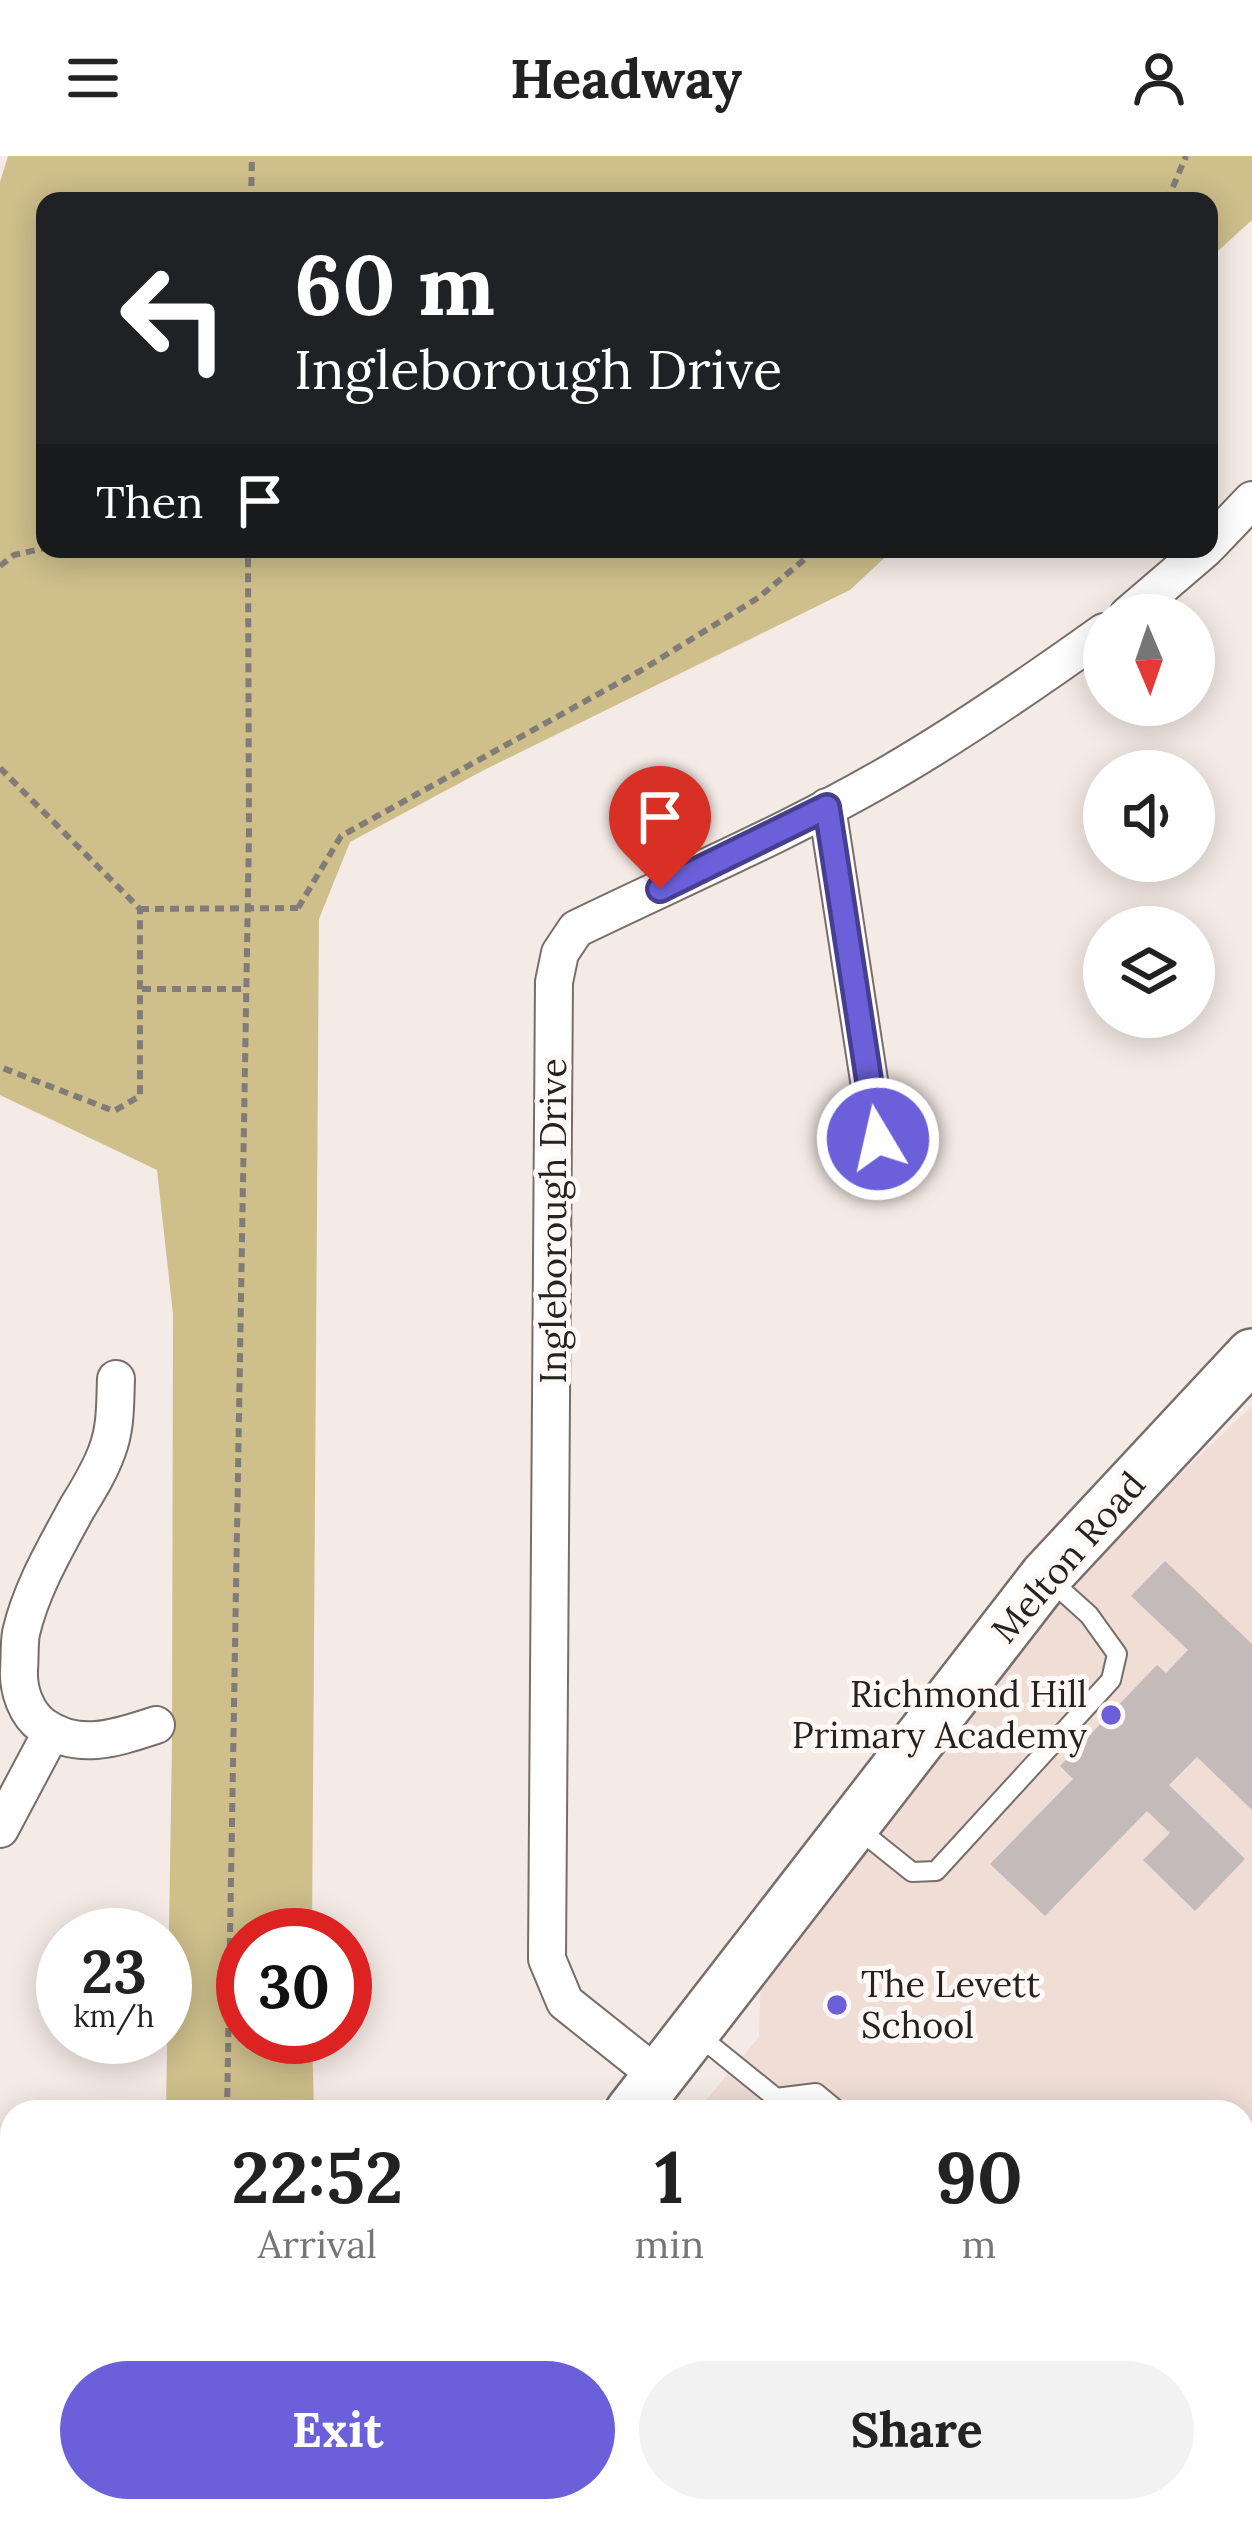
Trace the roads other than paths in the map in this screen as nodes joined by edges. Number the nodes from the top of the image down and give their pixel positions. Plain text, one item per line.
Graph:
1 (1252, 500) edge
2 (1218, 536) edge
3 (1194, 558) edge
4 (1152, 594) edge
5 (1083, 646) edge
6 (827, 807) junction
7 (878, 1139) dead end
8 (1252, 1354) edge
9 (116, 1379) dead end
10 (1046, 1576) junction
11 (156, 1725) dead end
12 (51, 1732) junction
13 (854, 1826) junction
14 (0, 1828) edge
15 (694, 2032) junction
16 (645, 2094) edge
17 (825, 2100) edge

1 - 2 street
3 - 4 street
5 - 6 street, Ingleborough Drive
6 - 7 street
6 - 16 street, Ingleborough Drive
8 - 10 street, Melton Road
9 - 12 street
10 - 13 street, Melton Road
10 - 13 lane
11 - 12 street
12 - 14 street
13 - 15 street, Melton Road
15 - 16 street, Melton Road
15 - 17 lane

